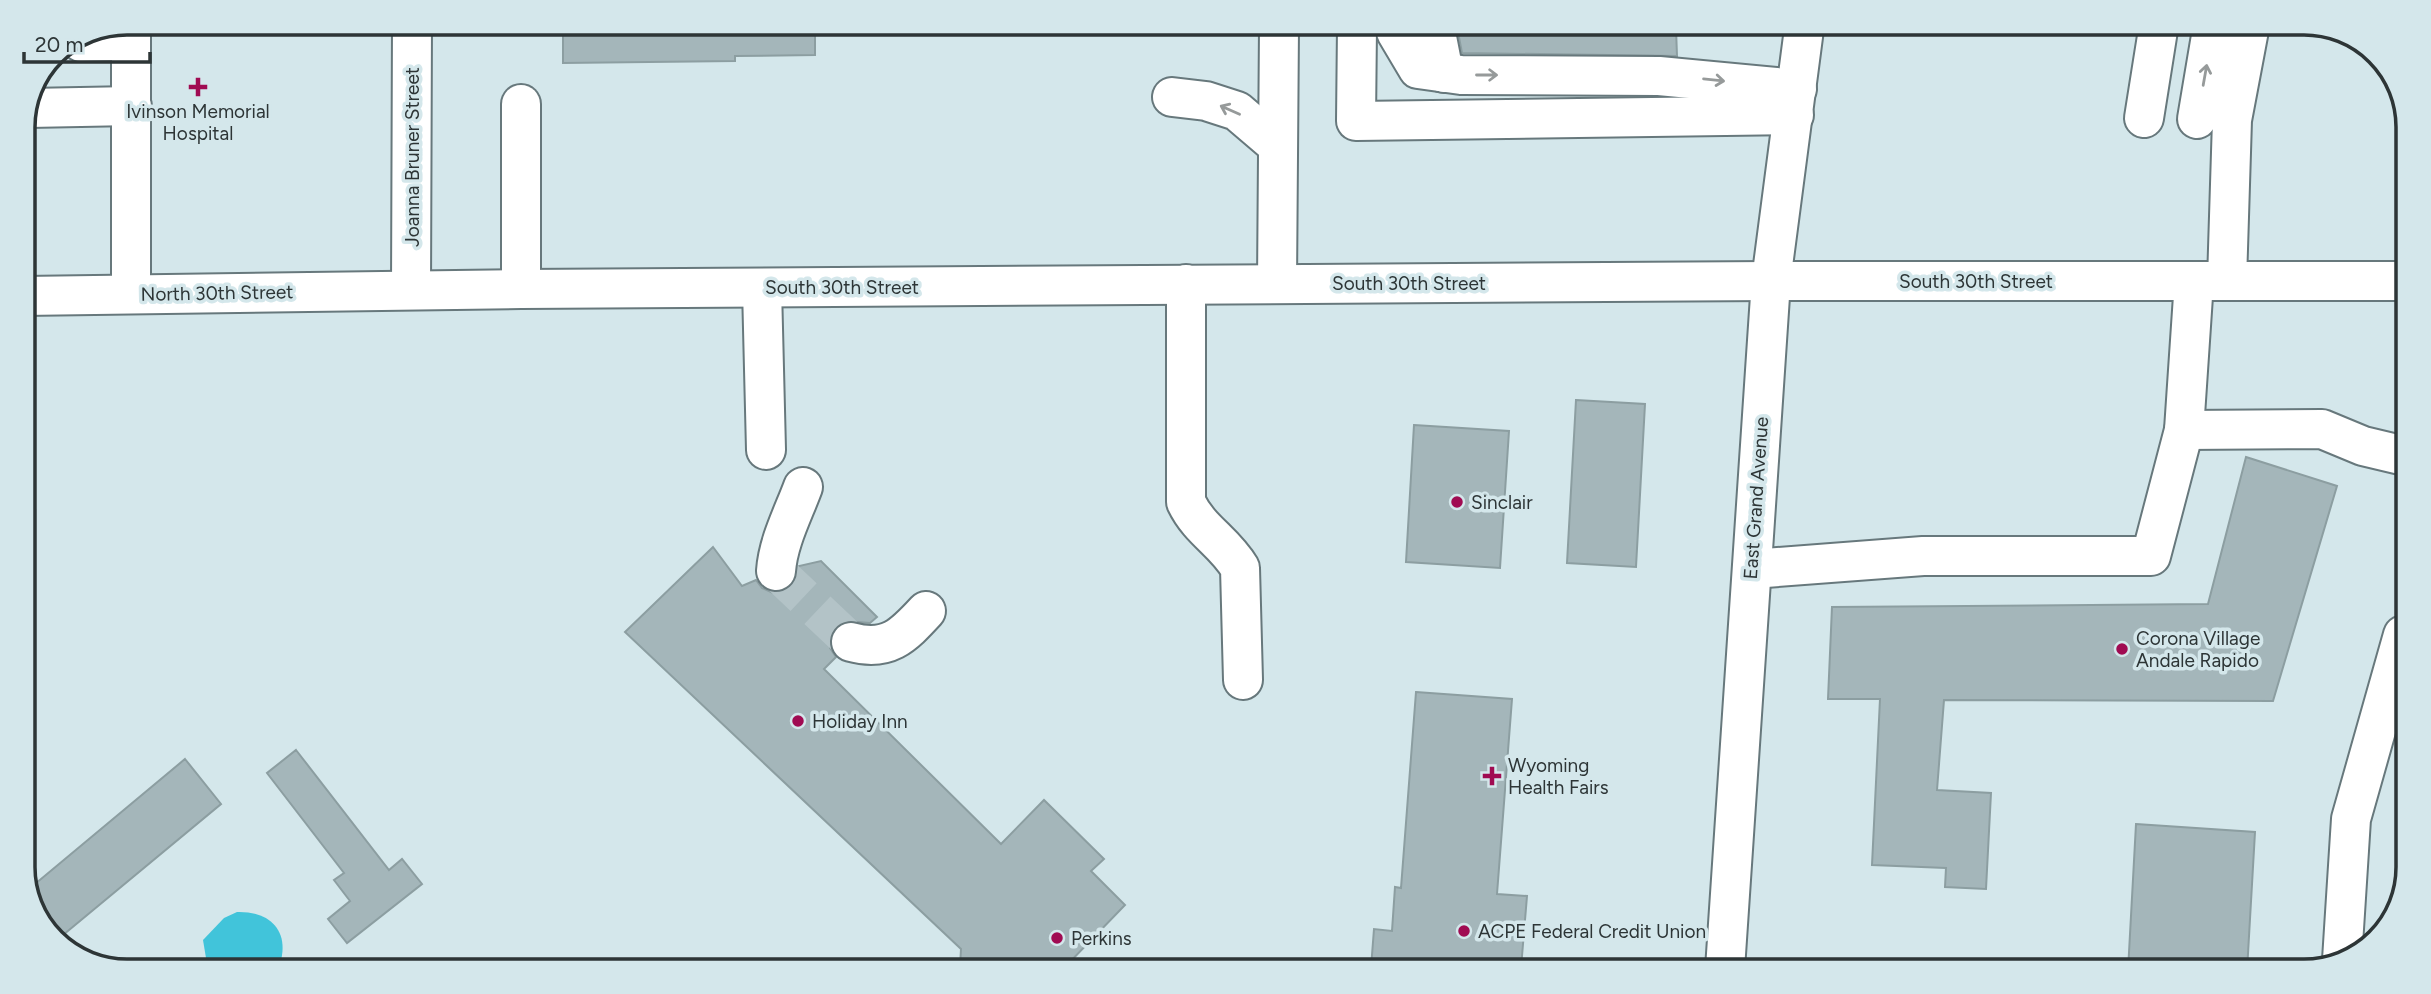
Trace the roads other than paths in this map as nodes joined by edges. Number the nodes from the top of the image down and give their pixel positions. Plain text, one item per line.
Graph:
1 (131, 35) edge
2 (412, 35) edge
3 (1279, 35) edge
4 (1357, 35) edge
5 (1398, 35) edge
6 (1437, 35) edge
7 (1803, 35) edge
8 (2157, 35) edge
9 (2211, 35) edge
10 (2248, 35) edge
11 (1444, 73) junction
12 (1172, 97) dead end
13 (1796, 102) junction
14 (521, 104) dead end
15 (132, 106) junction
16 (37, 108) edge
17 (2144, 118) dead end
18 (2197, 119) dead end
19 (1278, 146) junction
20 (1771, 281) junction
21 (2210, 281) junction
22 (2396, 281) edge
23 (1277, 284) junction
24 (1186, 285) junction
25 (762, 288) junction
26 (521, 289) junction
27 (411, 290) junction
28 (131, 294) junction
29 (35, 296) edge
30 (2184, 430) junction
31 (766, 450) dead end
32 (2396, 454) edge
33 (803, 487) dead end
34 (1752, 569) junction
35 (776, 571) dead end
36 (926, 611) dead end
37 (851, 642) tunnel mouth
38 (2396, 660) edge
39 (1243, 680) dead end
40 (2343, 950) edge
41 (1726, 959) edge

1 - 15 main road
2 - 27 main road, Joanna Bruner Street
3 - 19 main road
4 - 13 main road
5 - 11 main road
6 - 11 main road
7 - 13 main road, East Grand Avenue
8 - 17 main road
18 -> 9 main road
10 - 21 main road
11 -> 13 main road
19 -> 12 main road
13 - 20 main road, East Grand Avenue
14 - 26 main road
15 - 16 main road
15 - 28 main road
19 - 23 main road
20 - 21 main road, South 30th Street
20 - 23 main road, South 30th Street
20 - 34 main road, East Grand Avenue
21 - 22 main road, South 30th Street
21 - 30 main road
23 - 24 main road, South 30th Street
24 - 25 main road, South 30th Street
24 - 39 main road
25 - 26 main road, South 30th Street
25 - 31 main road
26 - 27 main road, South 30th Street
27 - 28 main road, North 30th Street
28 - 29 main road, North 30th Street
30 - 32 main road
30 - 34 main road
33 - 35 main road
34 - 41 main road, East Grand Avenue
36 - 37 main road
38 - 40 main road

